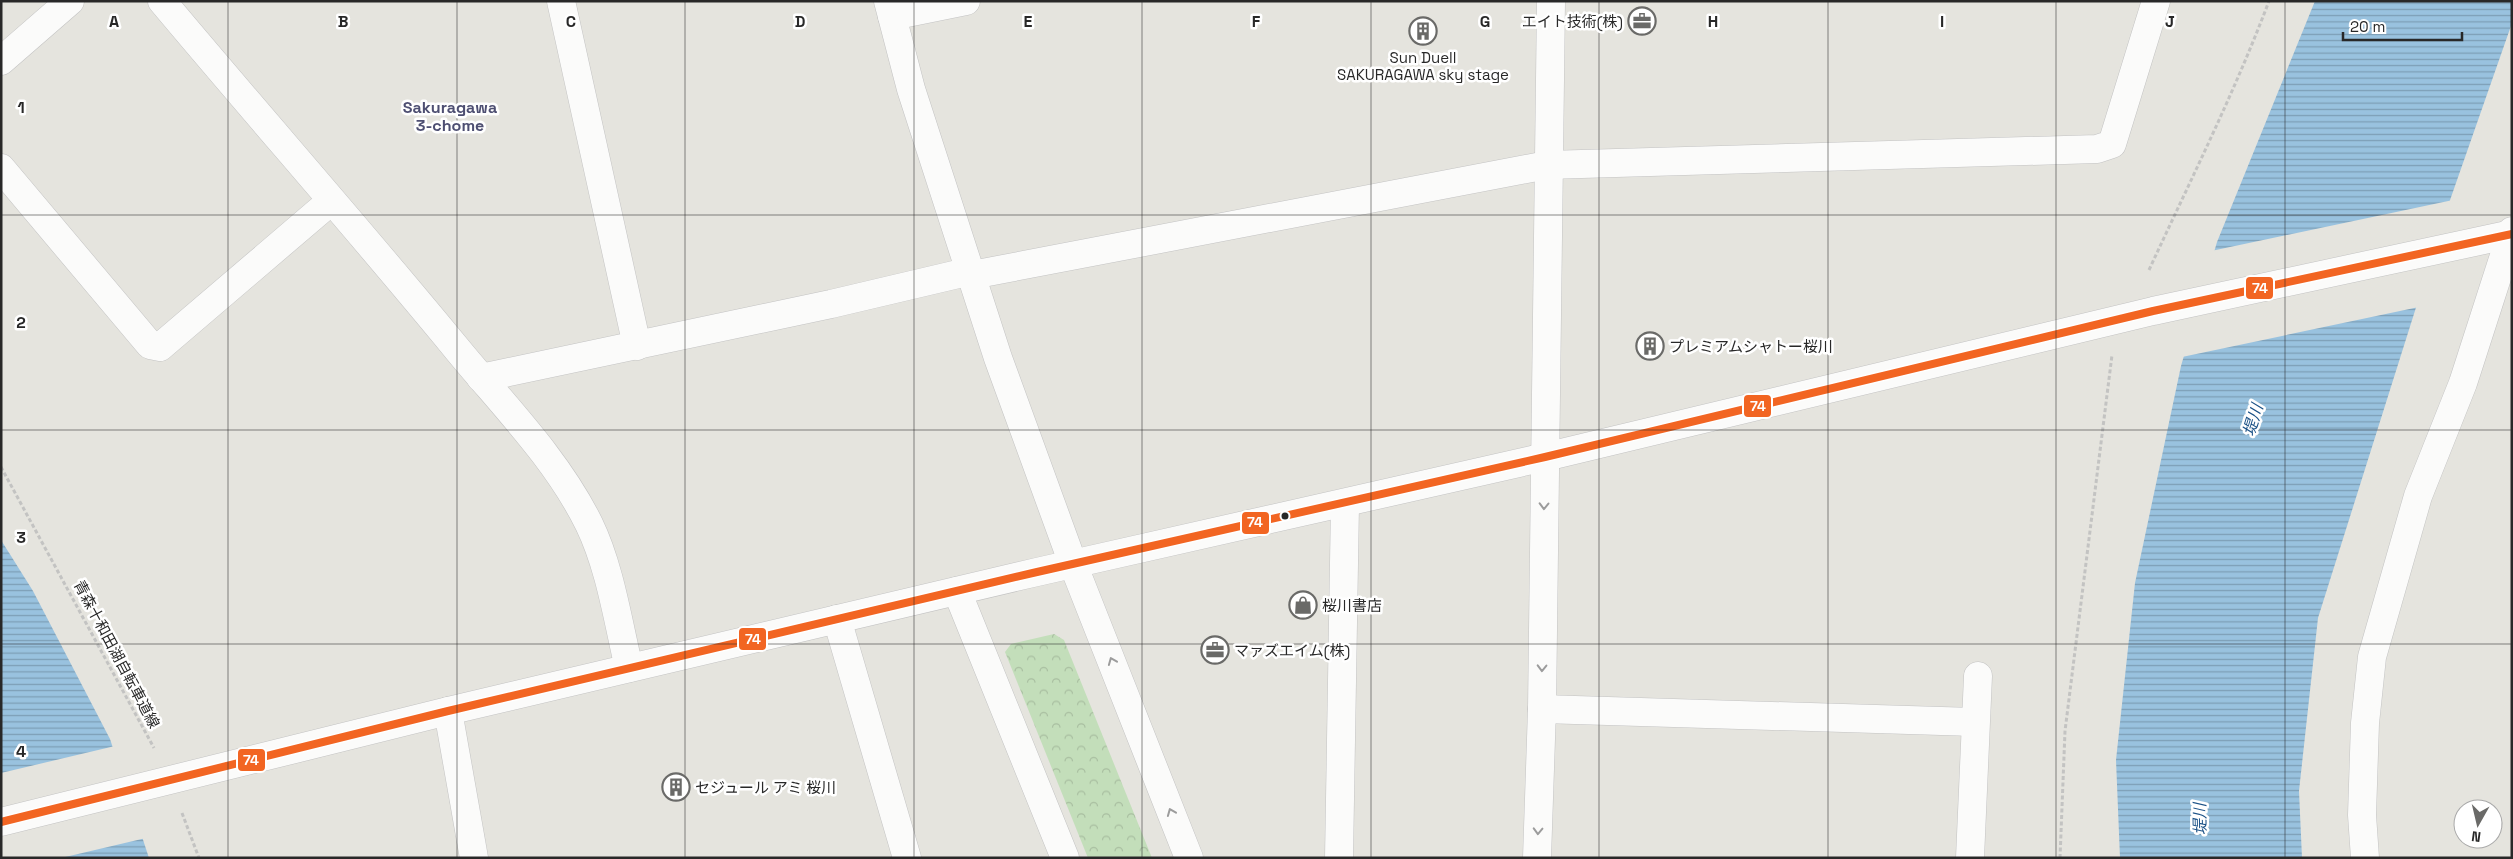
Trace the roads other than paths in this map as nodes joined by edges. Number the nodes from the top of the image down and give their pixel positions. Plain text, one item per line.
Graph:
1 (70, 1) edge
2 (162, 1) edge
3 (561, 1) edge
4 (966, 1) edge
5 (1551, 1) edge
6 (2156, 1) edge
7 (890, 9) edge
8 (1, 61) edge
9 (1547, 165) junction
10 (1, 168) edge
11 (332, 201) junction
12 (2507, 235) edge
13 (971, 273) junction
14 (637, 346) junction
15 (481, 378) junction
16 (1545, 457) junction
17 (1345, 504) junction
18 (1073, 564) junction
19 (957, 591) junction
20 (838, 619) junction
21 (629, 668) junction
22 (1978, 676) dead end
23 (1542, 709) junction
24 (448, 711) junction
25 (1974, 722) junction
26 (1, 822) edge
27 (474, 858) edge
28 (907, 858) edge
29 (1065, 858) edge
30 (1189, 858) edge
31 (1339, 858) edge
32 (1537, 858) edge
33 (1970, 858) edge
34 (2365, 858) edge

1 - 8 street
2 - 11 street
3 - 14 street
4 - 7 street
5 - 9 street
6 - 9 street
7 - 13 street
9 - 13 street
9 - 16 street
10 - 11 street
11 - 15 street
12 - 16 street
12 - 34 street
13 - 14 street
13 - 18 street
14 - 15 street
15 - 21 street
16 - 17 street
16 -> 23 street
17 - 18 street
17 - 31 street
18 - 19 street
30 -> 18 street
19 - 20 street
19 - 29 street
20 - 21 street
20 - 28 street
21 - 24 street
22 - 25 street
23 - 25 street
23 -> 32 street
24 - 26 street
24 - 27 street
25 - 33 street

